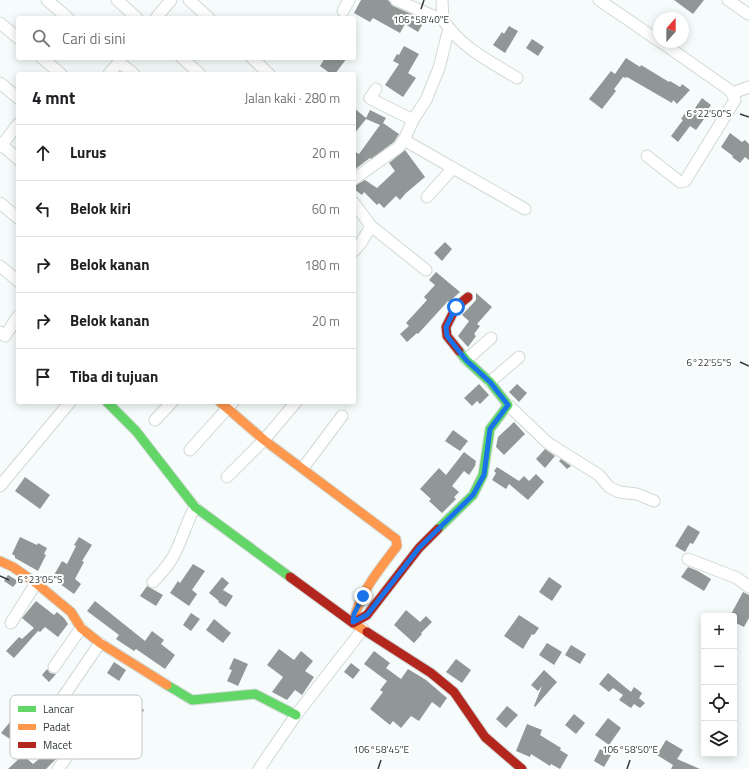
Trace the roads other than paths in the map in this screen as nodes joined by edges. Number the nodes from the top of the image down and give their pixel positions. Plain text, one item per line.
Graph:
1 (47, 0) edge
2 (117, 0) edge
3 (171, 0) edge
4 (189, 0) edge
5 (348, 0) edge
6 (396, 0) edge
7 (442, 0) edge
8 (599, 0) edge
9 (728, 0) edge
10 (342, 11) dead end
11 (748, 14) dead end
12 (66, 16) edge
13 (135, 16) edge
14 (158, 16) edge
15 (207, 16) edge
16 (0, 23) edge
17 (446, 24) junction
18 (16, 36) edge
19 (653, 36) edge
20 (670, 48) edge
21 (44, 60) edge
22 (118, 60) edge
23 (120, 60) edge
24 (184, 60) edge
25 (254, 60) edge
26 (59, 72) edge
27 (110, 72) edge
28 (132, 72) edge
29 (198, 72) edge
30 (267, 72) edge
31 (517, 78) dead end
32 (0, 83) edge
33 (749, 87) edge
34 (376, 89) dead end
35 (732, 93) junction
36 (16, 96) edge
37 (414, 120) junction
38 (16, 126) edge
39 (404, 140) junction
40 (1, 145) edge
41 (647, 156) dead end
42 (16, 157) edge
43 (453, 168) junction
44 (356, 178) edge
45 (427, 197) dead end
46 (0, 203) edge
47 (356, 206) edge
48 (525, 209) dead end
49 (16, 216) edge
50 (371, 226) junction
51 (356, 249) edge
52 (0, 266) edge
53 (426, 270) dead end
54 (16, 279) edge
55 (468, 297) dead end
56 (16, 319) edge
57 (0, 332) edge
58 (491, 338) dead end
59 (519, 357) dead end
60 (466, 360) junction
61 (490, 382) junction
62 (68, 404) edge
63 (109, 404) edge
64 (170, 404) edge
65 (227, 404) edge
66 (294, 404) edge
67 (508, 405) junction
68 (342, 416) dead end
69 (155, 420) dead end
70 (264, 440) junction
71 (190, 450) dead end
72 (303, 468) junction
73 (227, 477) dead end
74 (0, 486) edge
75 (654, 501) dead end
76 (195, 507) junction
77 (688, 560) dead end
78 (0, 561) edge
79 (153, 582) dead end
80 (36, 583) junction
81 (749, 587) edge
82 (353, 622) junction
83 (11, 623) dead end
84 (81, 628) junction
85 (363, 629) junction
86 (100, 643) junction
87 (54, 667) dead end
88 (65, 695) edge
89 (296, 715) junction
90 (65, 759) edge
91 (58, 769) edge
92 (259, 769) edge
93 (522, 769) edge

1 - 12 street
2 - 13 street
3 - 14 street
4 - 15 street
5 - 10 street
6 - 17 street
7 - 17 street
8 - 19 street
9 - 11 street
16 - 18 street
17 - 31 street
17 - 37 street
20 - 35 street
21 - 26 street
22 - 27 street
23 - 28 street
24 - 29 street
25 - 30 street
32 - 36 street
33 - 35 street
34 - 37 street
35 - 41 street
37 - 39 street
38 - 40 street
39 - 43 street
39 - 44 street
40 - 42 street
43 - 45 street
43 - 48 street
46 - 49 street
47 - 50 street
50 - 51 street
50 - 53 street
52 - 54 street
55 - 60 street
56 - 57 street
58 - 60 street
59 - 61 street
60 - 61 street
61 - 67 street
62 - 74 street
63 - 76 street
64 - 69 street
65 - 70 street
65 - 71 street
66 - 70 street
67 - 75 street
67 - 82 street
68 - 72 street
70 - 72 street
70 - 73 street
72 - 82 street
76 - 79 street
76 - 82 street
77 - 81 street
78 - 80 street
80 - 83 street
80 - 84 street
82 - 85 street
84 - 86 street
84 - 87 street
85 - 89 street
85 - 93 street
86 - 88 street
86 - 89 street
89 - 92 street
90 - 91 street

